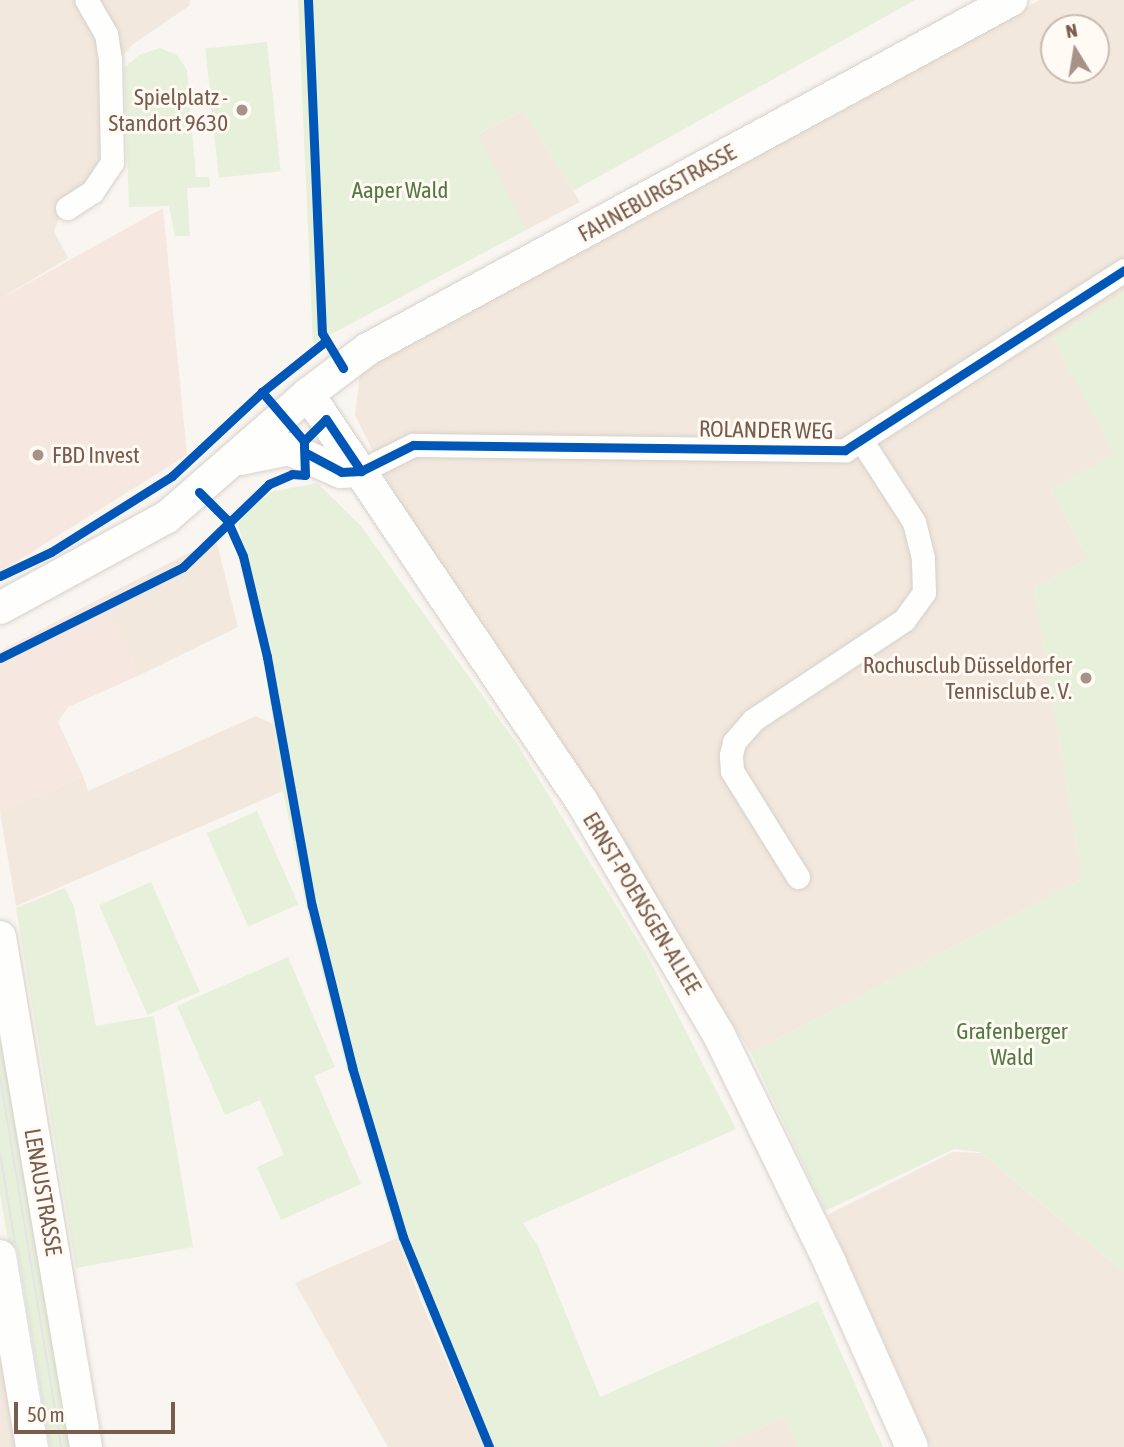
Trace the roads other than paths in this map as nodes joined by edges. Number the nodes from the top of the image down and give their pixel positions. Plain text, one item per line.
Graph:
1 (86, 0) edge
2 (1011, 0) edge
3 (67, 208) dead end
4 (1124, 270) edge
5 (309, 394) junction
6 (863, 443) junction
7 (239, 459) junction
8 (361, 471) junction
9 (0, 608) edge
10 (798, 877) dead end
11 (0, 937) edge
12 (2, 1274) edge
13 (32, 1447) edge
14 (86, 1447) edge
15 (912, 1447) edge

1 - 3 street
2 - 5 street, FAHNEBURGSTRASSE
4 - 6 street, ROLANDER WEG
5 - 7 street, FAHNEBURGSTRASSE
5 - 8 street, ERNST-POENSGEN-ALLEE
6 - 8 street, ROLANDER WEG
6 - 10 street
7 - 8 street
7 - 9 street, FAHNEBURGSTRASSE
8 - 15 street, ERNST-POENSGEN-ALLEE
11 - 14 street, LENAUSTRASSE
12 - 13 street

